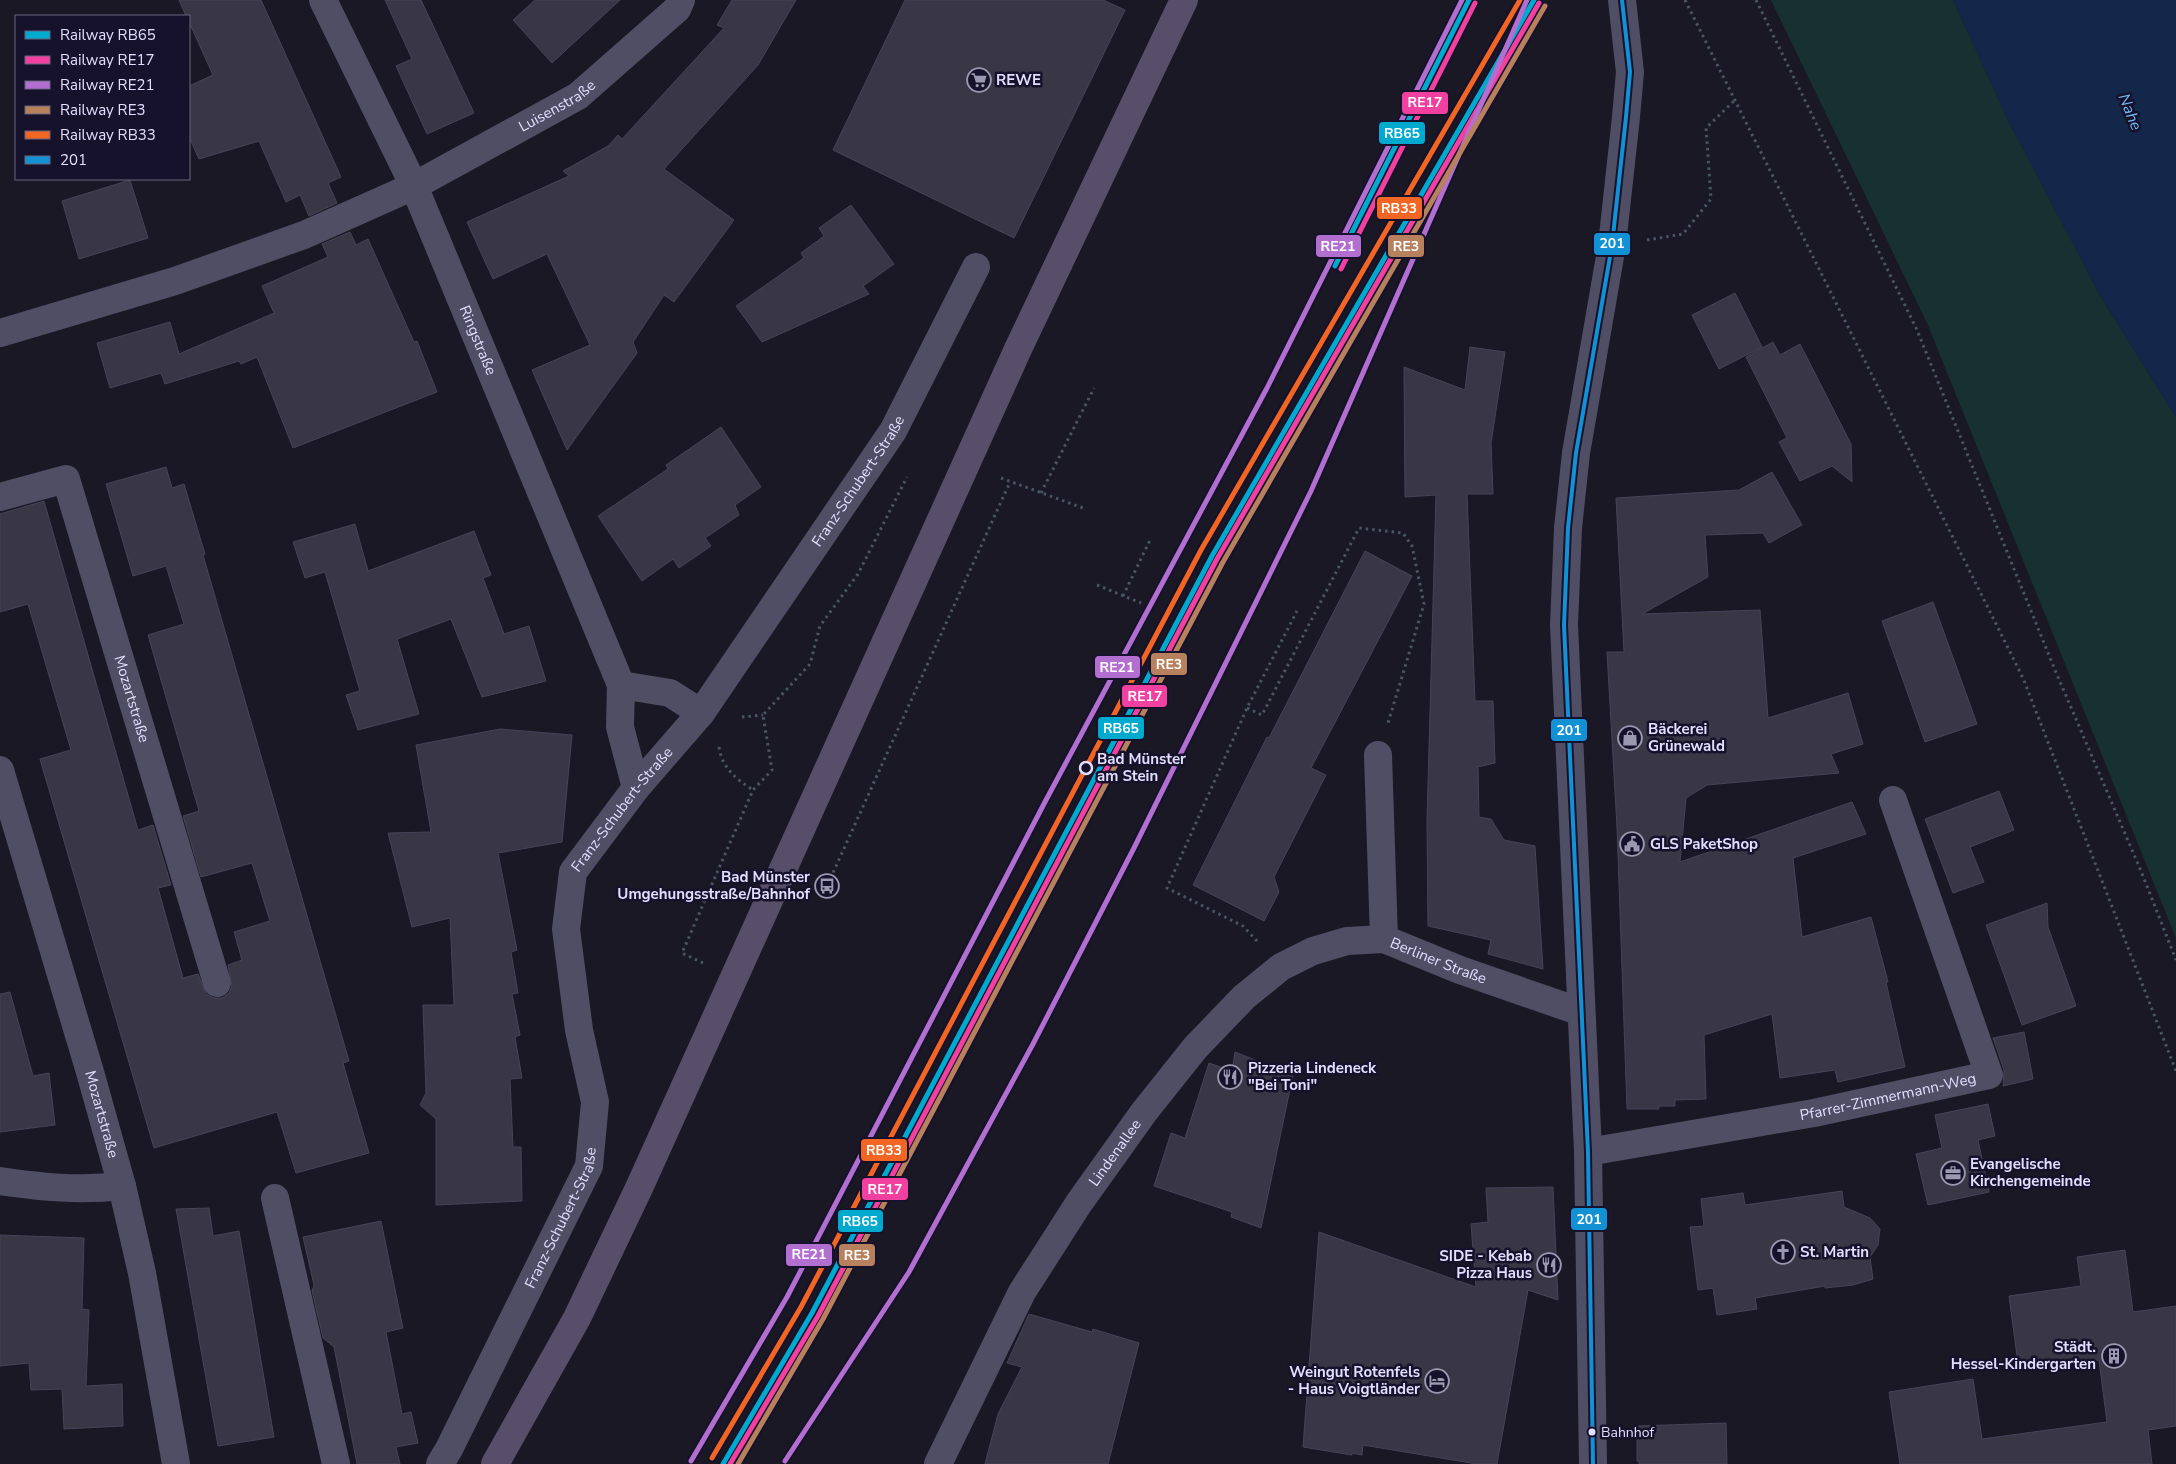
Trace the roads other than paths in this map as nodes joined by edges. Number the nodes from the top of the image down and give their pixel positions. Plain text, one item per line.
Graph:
1 (323, 0) edge
2 (681, 0) edge
3 (1184, 0) edge
4 (1622, 0) edge
5 (414, 186) junction
6 (976, 267) dead end
7 (0, 333) edge
8 (0, 497) edge
9 (621, 685) junction
10 (701, 713) junction
11 (1378, 755) road end
12 (0, 770) edge
13 (636, 788) junction
14 (1893, 800) dead end
15 (1384, 939) junction
16 (217, 983) dead end
17 (1581, 1012) junction
18 (1588, 1152) junction
19 (0, 1181) edge
20 (122, 1186) junction
21 (275, 1198) dead end
22 (176, 1464) edge
23 (336, 1464) edge
24 (440, 1464) edge
25 (495, 1464) edge
26 (938, 1464) edge
27 (1593, 1464) edge

1 - 5 street, Ringstraße
2 - 5 street, Luisenstraße
3 - 25 main road
4 - 17 street
5 - 7 street, Luisenstraße
5 - 9 street, Ringstraße
6 - 10 street, Franz-Schubert-Straße
8 - 16 street, Mozartstraße
9 - 10 street
9 - 13 street, Ringstraße
10 - 13 street, Franz-Schubert-Straße
11 - 15 street, Berliner Straße
12 - 20 street, Mozartstraße
13 - 24 street, Franz-Schubert-Straße
14 - 18 street, Pfarrer-Zimmermann-Weg
15 - 17 street, Berliner Straße
15 - 26 street, Lindenallee
17 - 18 street
18 - 27 street
19 - 20 street
20 - 22 street, Mozartstraße
21 - 23 street

